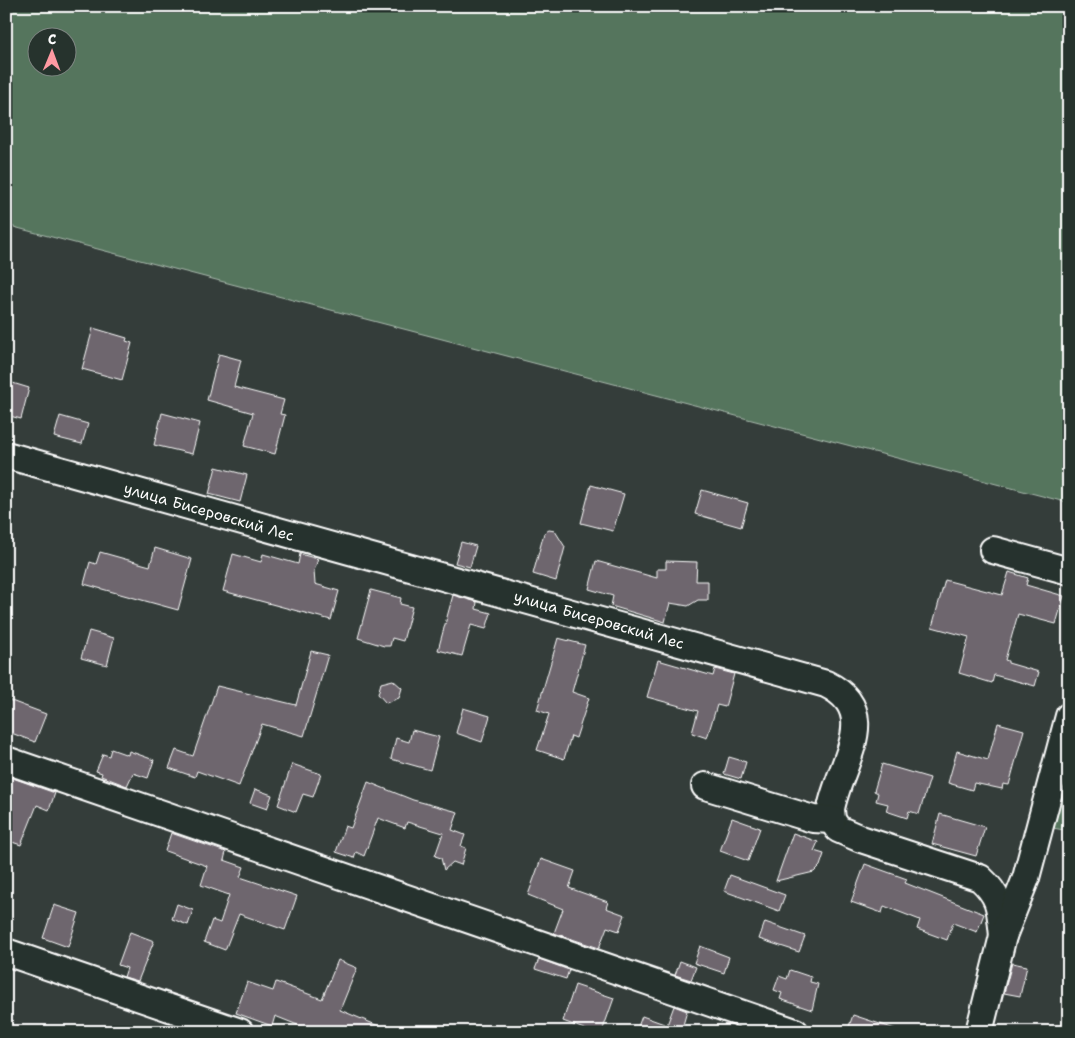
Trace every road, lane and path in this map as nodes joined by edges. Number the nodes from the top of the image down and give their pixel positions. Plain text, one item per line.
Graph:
1 (6, 455) edge
2 (993, 550) dead end
3 (1069, 571) edge
4 (1069, 716) edge
5 (6, 760) edge
6 (705, 786) dead end
7 (832, 820) junction
8 (1003, 936) junction
9 (6, 952) edge
10 (240, 1032) edge
11 (795, 1032) edge
12 (979, 1032) edge

1 - 7 street, улица Бисеровский Лес
2 - 3 street
4 - 8 street
5 - 11 street
6 - 7 street
7 - 8 street
8 - 12 street
9 - 10 street

